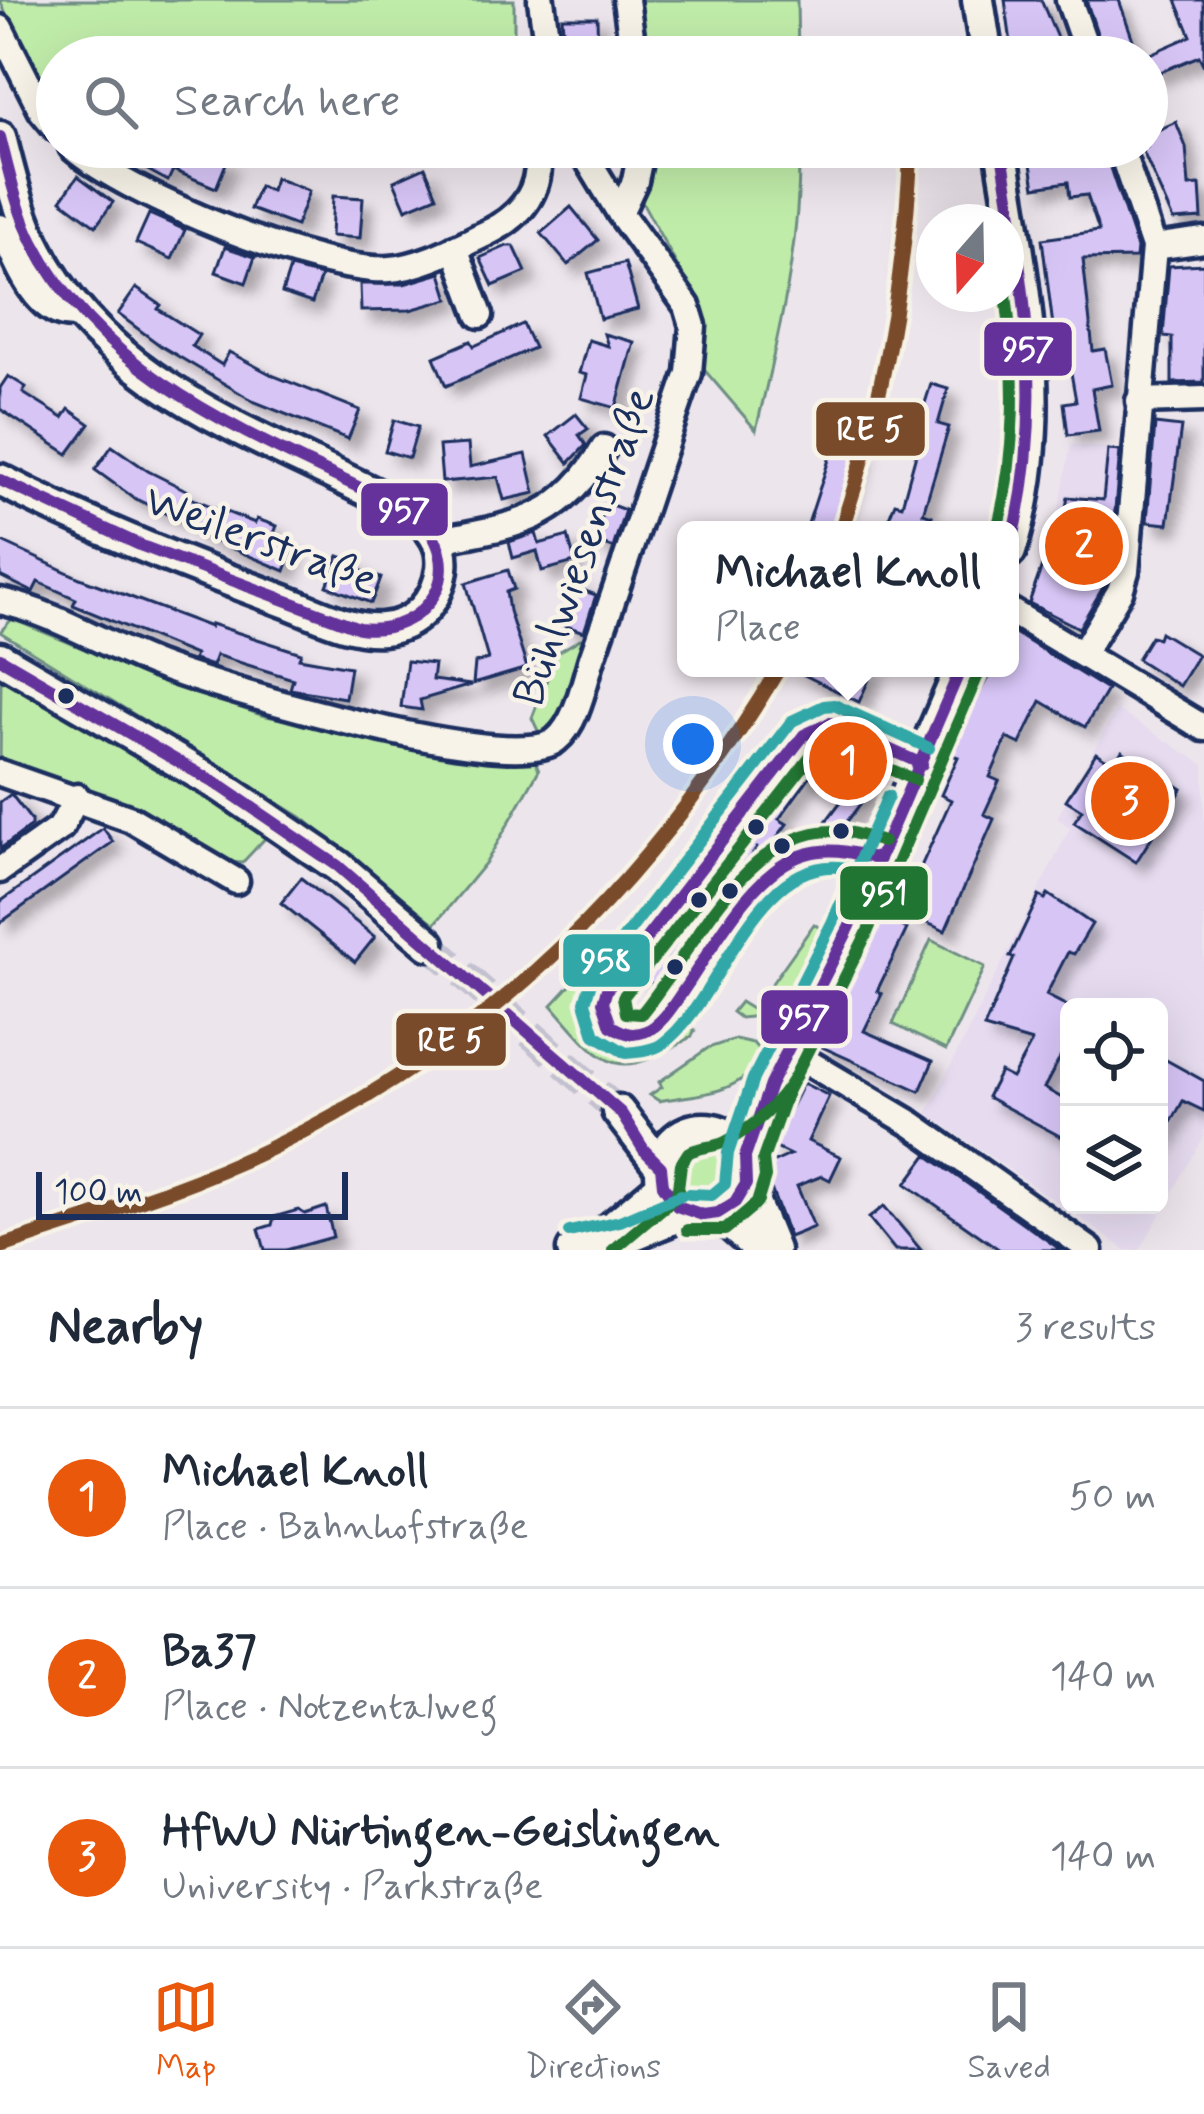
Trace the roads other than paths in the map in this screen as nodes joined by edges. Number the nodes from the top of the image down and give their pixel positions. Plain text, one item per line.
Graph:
1 (541, 0) edge
2 (626, 0) edge
3 (978, 0) edge
4 (1069, 0) edge
5 (0, 28) edge
6 (546, 36) edge
7 (631, 36) edge
8 (984, 36) edge
9 (1081, 36) edge
10 (36, 99) edge
11 (0, 137) edge
12 (103, 168) edge
13 (540, 168) edge
14 (593, 168) edge
15 (638, 168) edge
16 (1004, 168) edge
17 (1127, 168) edge
18 (620, 213) junction
19 (0, 227) edge
20 (1204, 240) edge
21 (1154, 247) junction
22 (455, 248) junction
23 (80, 314) junction
24 (481, 315) dead end
25 (1204, 398) edge
26 (1139, 400) junction
27 (604, 448) dead end
28 (0, 480) edge
29 (1017, 521) edge
30 (439, 540) junction
31 (0, 601) edge
32 (1019, 615) edge
33 (1083, 653) junction
34 (0, 658) edge
35 (958, 677) edge
36 (1204, 728) edge
37 (0, 773) edge
38 (77, 796) junction
39 (0, 870) edge
40 (236, 881) dead end
41 (429, 944) tunnel mouth
42 (788, 1051) junction
43 (770, 1085) junction
44 (712, 1130) junction
45 (680, 1136) junction
46 (745, 1171) junction
47 (662, 1176) junction
48 (703, 1212) junction
49 (582, 1247) edge
50 (760, 1250) edge
51 (773, 1250) edge
52 (1090, 1250) edge

1 - 6 street
2 - 7 street
3 - 8 street
4 - 9 street
5 - 10 street
11 - 23 street, Weilerstraße
12 - 22 street
13 - 22 street
14 - 18 street, Bühlwiesenstraße
15 - 18 street
16 - 29 street
17 - 21 street
18 - 31 street, Bühlwiesenstraße
19 - 23 street
20 - 21 street
21 - 26 street
22 - 24 street
23 - 30 street, Weilerstraße
25 - 26 street
26 - 33 street
27 - 30 street, Weilerstraße
28 - 30 street, Weilerstraße
32 - 33 street
33 - 36 street
34 - 41 street
35 - 42 street
37 - 38 street
38 - 39 street
38 - 40 street
42 - 43 street
42 - 52 street
43 - 44 street
43 - 46 street
44 - 45 street
44 - 46 street
45 - 47 street
45 - 47 street
46 - 48 street
46 - 51 street
47 - 48 street
47 - 49 street
48 - 49 street
48 - 50 street

